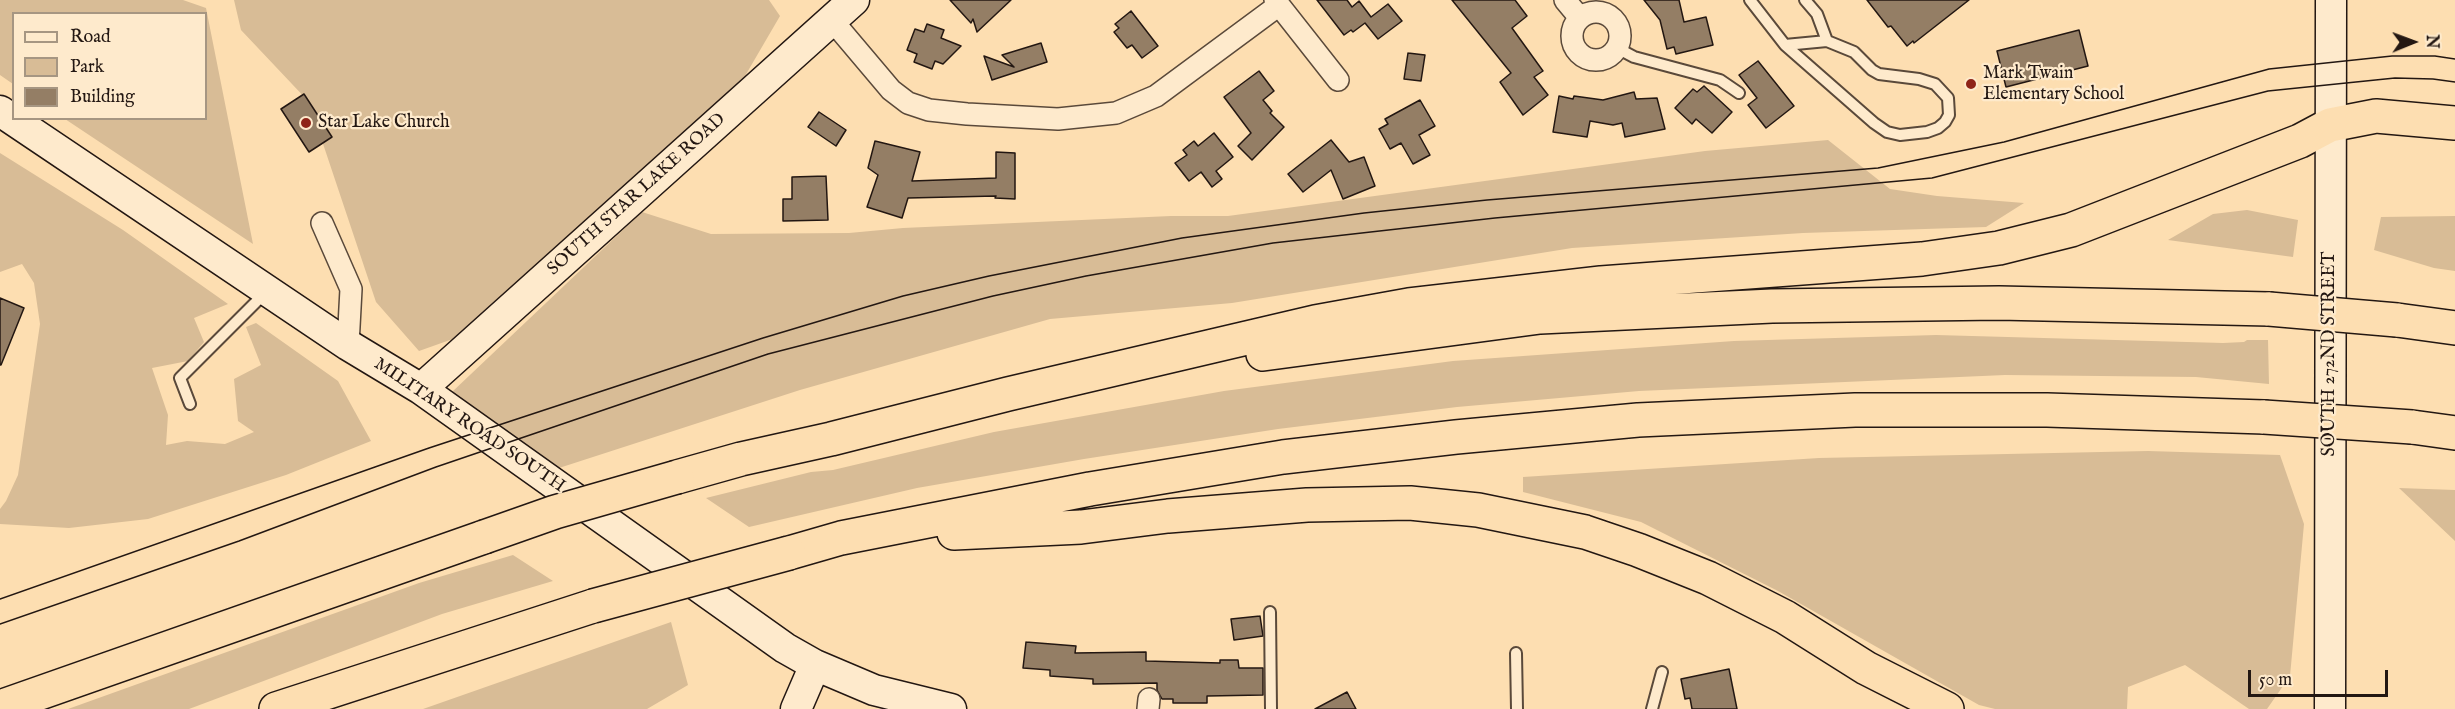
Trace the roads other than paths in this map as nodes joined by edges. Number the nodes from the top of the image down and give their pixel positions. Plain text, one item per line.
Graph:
1 (854, 0) edge
2 (1565, 0) edge
3 (1750, 0) edge
4 (1805, 0) edge
5 (2331, 0) edge
6 (1277, 2) edge
7 (1580, 18) junction
8 (831, 19) junction
9 (1827, 41) junction
10 (1785, 45) junction
11 (1617, 48) junction
12 (1338, 80) dead end
13 (1739, 93) dead end
14 (13, 120) edge
15 (2455, 123) edge
16 (2330, 125) junction
17 (322, 224) dead end
18 (267, 291) junction
19 (2455, 328) edge
20 (348, 345) junction
21 (1084, 378) junction
22 (421, 389) junction
23 (190, 404) dead end
24 (2455, 433) edge
25 (842, 538) junction
26 (1270, 612) dead end
27 (1516, 653) dead end
28 (815, 664) junction
29 (1662, 672) dead end
30 (0, 707) edge
31 (276, 709) edge
32 (796, 709) edge
33 (951, 709) edge
34 (1271, 709) edge
35 (1516, 709) edge
36 (1652, 709) edge
37 (1947, 709) edge
38 (2330, 709) edge

1 - 8 main road, SOUTH STAR LAKE ROAD
2 - 7 street
3 - 10 lane
4 - 9 lane
5 - 16 main road, SOUTH 272ND STREET
6 - 8 street
6 - 12 street
7 - 11 street
7 - 11 street
8 - 22 main road, SOUTH STAR LAKE ROAD
9 - 10 lane
9 - 10 lane
11 - 13 lane
14 - 18 main road, MILITARY ROAD SOUTH
15 - 16 highway
16 - 21 highway
16 - 38 main road, SOUTH 272ND STREET
17 - 20 street
18 - 20 main road, MILITARY ROAD SOUTH
18 - 23 lane
19 - 21 highway, bridge
20 - 22 main road, MILITARY ROAD SOUTH
21 - 30 highway, bridge
22 - 28 main road, MILITARY ROAD SOUTH
24 - 25 highway, bridge
25 - 31 highway, bridge
25 - 37 highway
26 - 34 lane
27 - 35 lane
28 - 32 main road
28 - 33 main road, MILITARY ROAD SOUTH
29 - 36 lane

